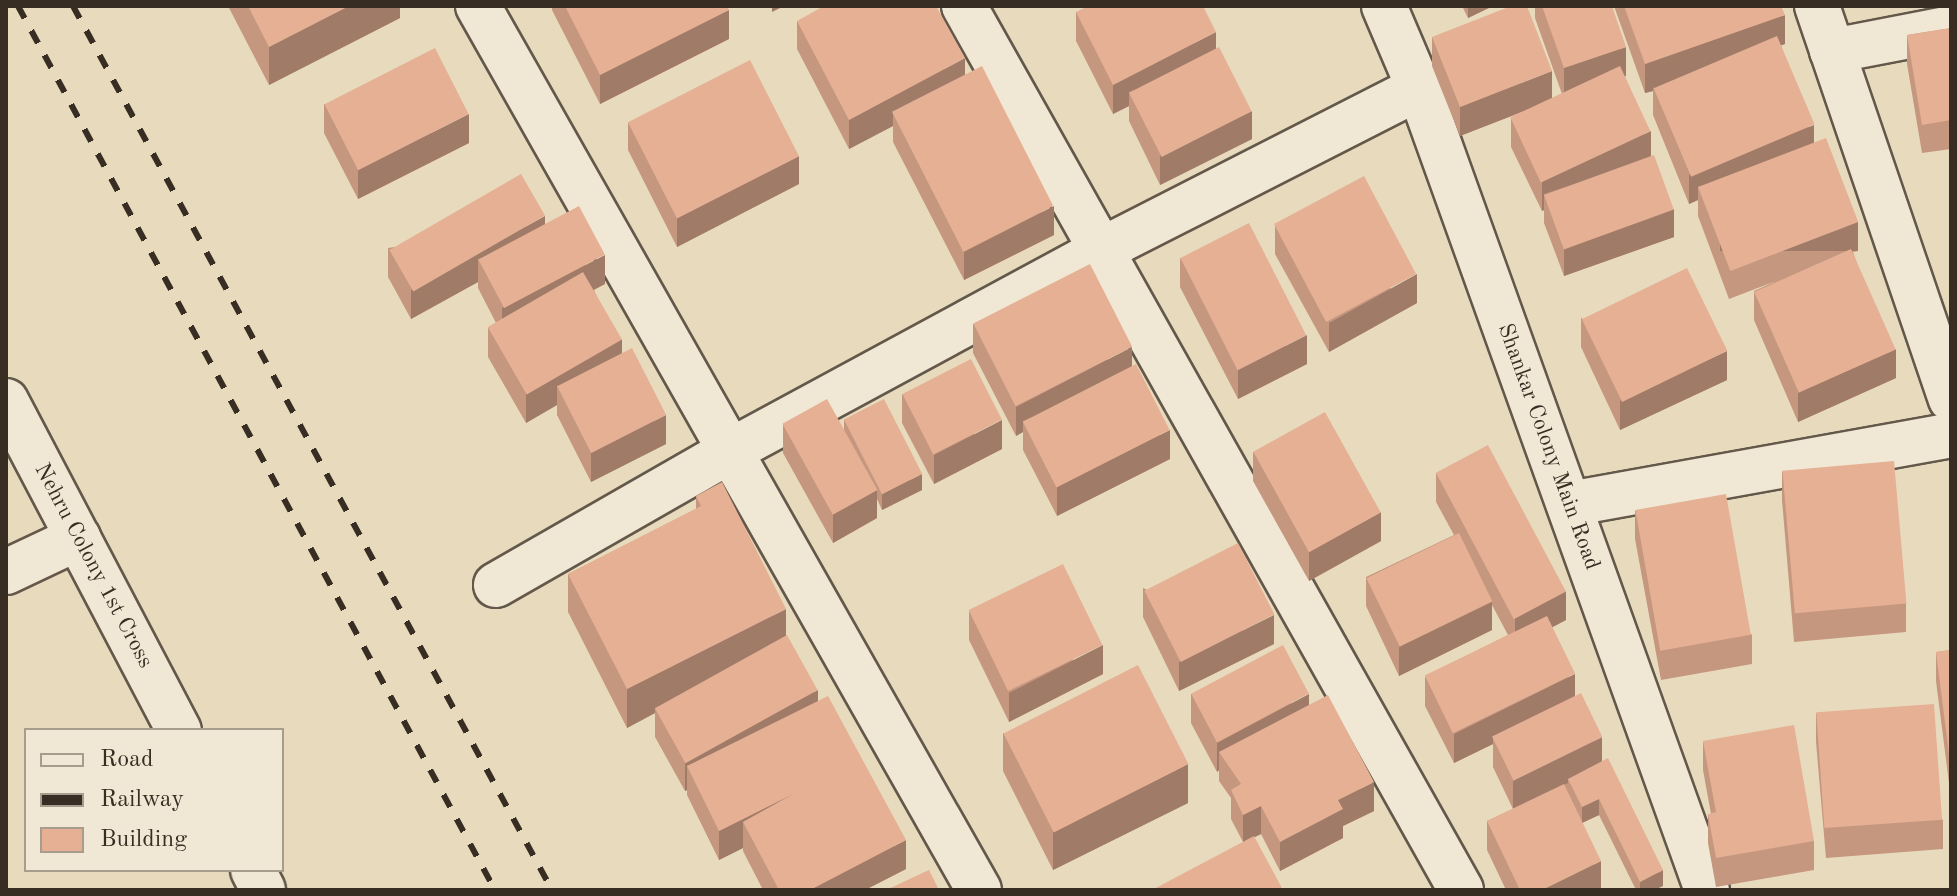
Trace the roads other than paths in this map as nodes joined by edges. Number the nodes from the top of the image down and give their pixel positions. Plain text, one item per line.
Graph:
1 (478, 6) edge
2 (964, 6) edge
3 (1384, 6) edge
4 (1817, 6) edge
5 (1951, 28) edge
6 (1832, 51) junction
7 (1419, 88) junction
8 (1101, 250) junction
9 (1951, 399) edge
10 (6, 401) edge
11 (1951, 435) edge
12 (730, 451) junction
13 (1569, 504) junction
14 (78, 538) junction
15 (6, 572) edge
16 (496, 585) dead end
17 (178, 728) edge
18 (254, 872) edge
19 (263, 890) edge
20 (979, 890) edge
21 (1461, 890) edge
22 (1707, 890) edge

1 - 12 street
2 - 8 street
3 - 7 street, Shankar Colony Main Road
4 - 6 street
5 - 6 street
6 - 9 street
7 - 8 street
7 - 13 street, Shankar Colony Main Road
8 - 12 street
8 - 21 street
10 - 14 street, Nehru Colony 1st Cross
11 - 13 street
12 - 16 street
12 - 20 street
13 - 22 street, Shankar Colony Main Road
14 - 15 street
14 - 17 street, Nehru Colony 1st Cross
18 - 19 street

